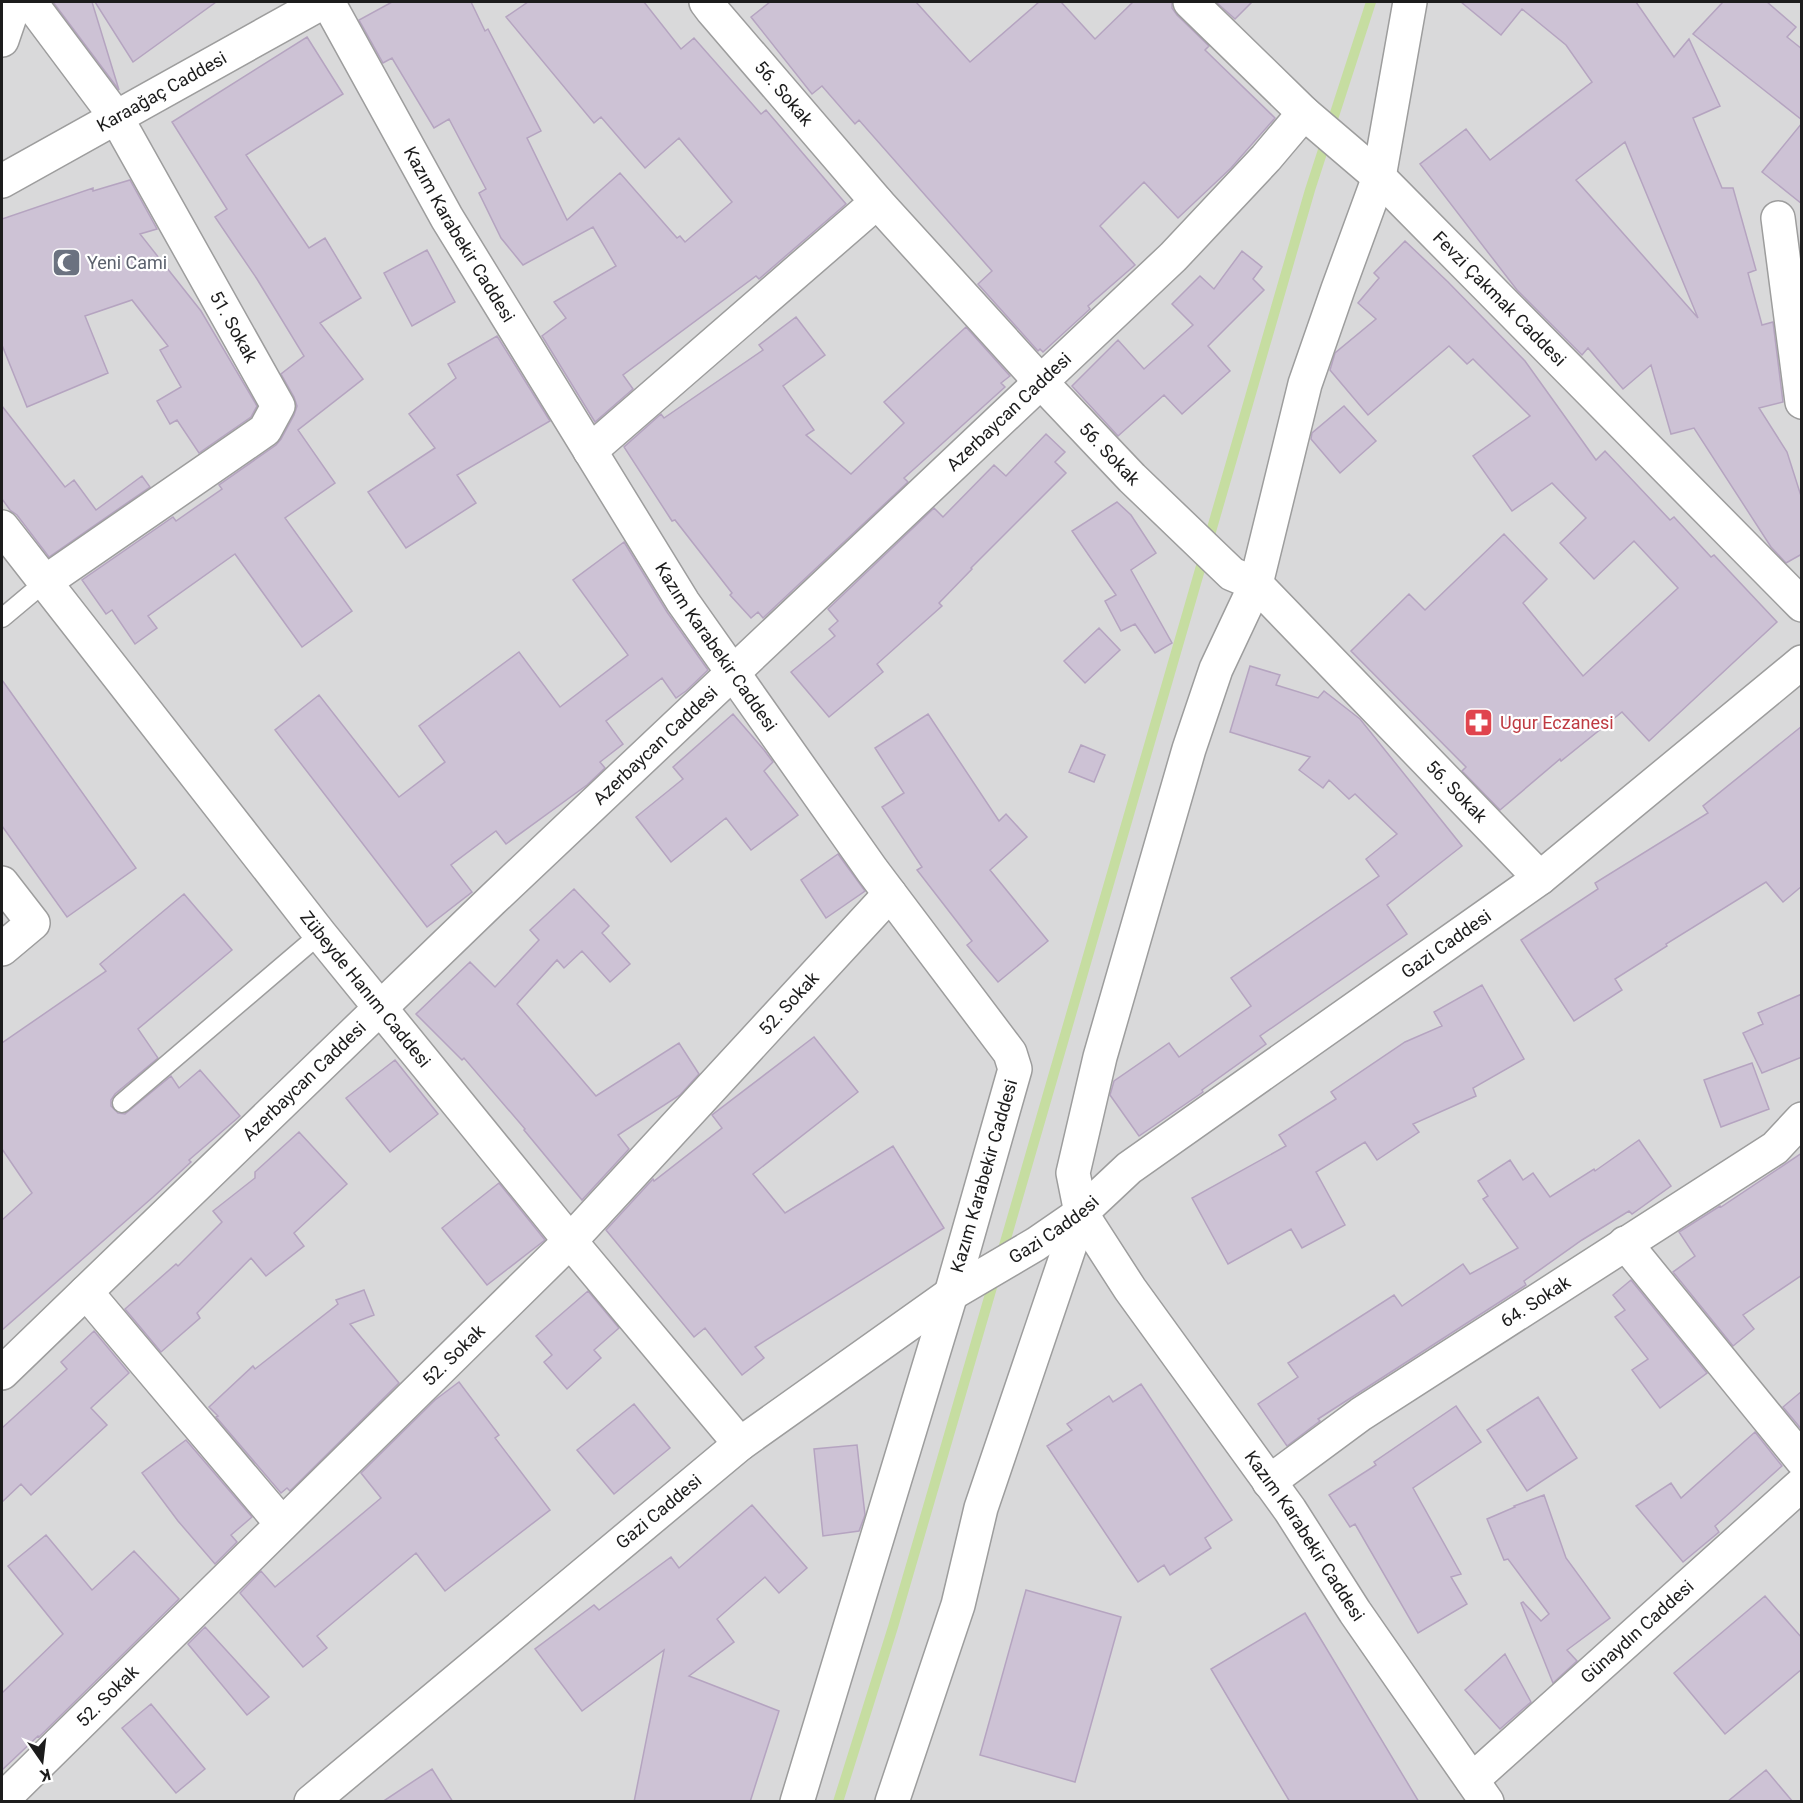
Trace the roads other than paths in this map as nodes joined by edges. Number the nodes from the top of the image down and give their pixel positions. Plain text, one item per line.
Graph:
1 (15, 2) edge
2 (30, 2) edge
3 (323, 2) edge
4 (328, 2) edge
5 (706, 2) edge
6 (1190, 2) edge
7 (1410, 2) edge
8 (2, 40) edge
9 (1304, 113) junction
10 (116, 117) junction
11 (1379, 177) junction
12 (2, 181) edge
13 (877, 202) junction
14 (1778, 218) dead end
15 (1040, 381) junction
16 (1802, 402) edge
17 (590, 452) junction
18 (2, 527) edge
19 (1244, 579) junction
20 (45, 582) junction
21 (1802, 605) edge
22 (2, 618) edge
23 (1802, 662) edge
24 (732, 671) junction
25 (1540, 878) junction
26 (2, 883) edge
27 (890, 894) junction
28 (320, 934) junction
29 (2, 949) edge
30 (380, 1008) junction
31 (122, 1103) dead end
32 (1802, 1119) edge
33 (1080, 1213) junction
34 (570, 1241) junction
35 (1625, 1243) junction
36 (86, 1292) junction
37 (951, 1294) junction
38 (2, 1373) edge
39 (740, 1444) junction
40 (1802, 1460) edge
41 (1269, 1482) junction
42 (1802, 1484) edge
43 (282, 1524) junction
44 (1479, 1791) edge
45 (2, 1800) edge
46 (311, 1802) edge
47 (797, 1802) edge
48 (892, 1802) edge

1 - 8 street
2 - 10 street, 51. Sokak
3 - 10 street, Karaağaç Caddesi
4 - 17 street, Kazım Karabekir Caddesi
5 - 13 street, 56. Sokak
6 - 9 street, Fevzi Çakmak Caddesi
7 - 11 street
9 - 11 street, Fevzi Çakmak Caddesi
9 - 15 street, Azerbaycan Caddesi
10 - 12 street, Karaağaç Caddesi
10 - 20 street, 51. Sokak
11 - 19 street
11 - 21 street, Fevzi Çakmak Caddesi
13 - 15 street, 56. Sokak
13 - 17 street
14 - 16 street
15 - 19 street, 56. Sokak
15 - 24 street, Azerbaycan Caddesi
17 - 24 street, Kazım Karabekir Caddesi
18 - 20 street, Zübeyde Hanım Caddesi
19 - 25 street, 56. Sokak
19 - 33 street
20 - 22 lane
20 - 28 street, Zübeyde Hanım Caddesi
23 - 25 street, Gazi Caddesi
24 - 27 street, Kazım Karabekir Caddesi
24 - 30 street, Azerbaycan Caddesi
25 - 33 street, Gazi Caddesi
26 - 29 street
27 - 34 street, 52. Sokak
27 - 37 street, Kazım Karabekir Caddesi
28 - 30 street, Zübeyde Hanım Caddesi
28 - 31 lane
30 - 34 street, Zübeyde Hanım Caddesi
30 - 36 street, Azerbaycan Caddesi
32 - 35 street, 64. Sokak
33 - 37 street, Gazi Caddesi
33 - 41 street, Kazım Karabekir Caddesi
33 - 48 street
34 - 39 street, Zübeyde Hanım Caddesi
34 - 43 street, 52. Sokak
35 - 40 street
35 - 41 street, 64. Sokak
36 - 38 street, Azerbaycan Caddesi
36 - 43 street
37 - 39 street, Gazi Caddesi
37 - 47 street, Kazım Karabekir Caddesi
39 - 46 street, Gazi Caddesi
41 - 44 street, Kazım Karabekir Caddesi
42 - 44 street, Günaydın Caddesi
43 - 45 street, 52. Sokak

